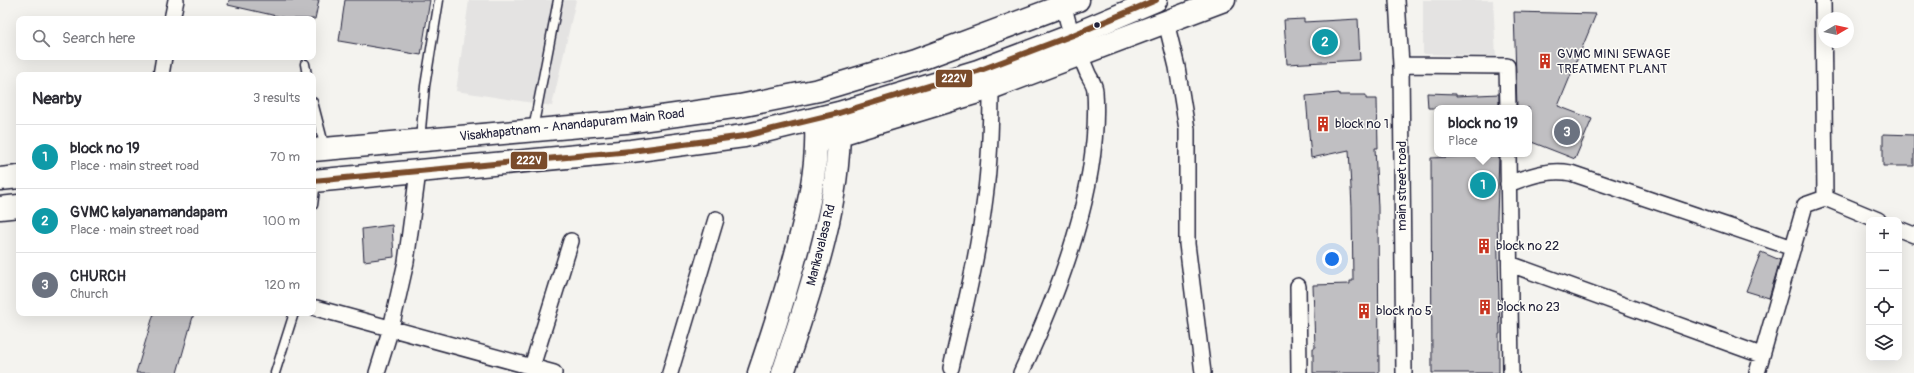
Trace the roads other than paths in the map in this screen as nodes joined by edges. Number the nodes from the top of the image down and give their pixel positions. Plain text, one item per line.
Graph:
1 (176, 0) edge
2 (439, 0) edge
3 (558, 0) edge
4 (1156, 0) edge
5 (1224, 0) edge
6 (1397, 0) edge
7 (1823, 0) edge
8 (1069, 2) edge
9 (173, 16) edge
10 (1166, 22) junction
11 (1077, 45) junction
12 (164, 60) edge
13 (305, 64) dead end
14 (1401, 65) junction
15 (162, 72) edge
16 (306, 72) edge
17 (991, 88) junction
18 (1508, 105) edge
19 (839, 113) junction
20 (816, 118) junction
21 (316, 126) edge
22 (533, 132) junction
23 (839, 135) junction
24 (420, 141) junction
25 (817, 141) junction
26 (319, 150) edge
27 (1508, 157) edge
28 (418, 172) junction
29 (16, 177) edge
30 (0, 179) edge
31 (316, 181) edge
32 (1508, 184) junction
33 (1825, 198) junction
34 (16, 206) edge
35 (0, 208) edge
36 (1871, 217) edge
37 (716, 219) dead end
38 (1902, 230) edge
39 (1914, 235) edge
40 (571, 240) dead end
41 (1793, 248) junction
42 (1510, 264) junction
43 (1298, 286) dead end
44 (316, 308) dead end
45 (293, 316) edge
46 (391, 328) junction
47 (1761, 355) junction
48 (951, 368) dead end
49 (531, 370) edge
50 (275, 373) edge
51 (377, 373) edge
52 (554, 373) edge
53 (670, 373) edge
54 (759, 373) edge
55 (783, 373) edge
56 (1021, 373) edge
57 (1203, 373) edge
58 (1299, 373) edge
59 (1404, 373) edge
60 (1511, 373) edge
61 (1757, 373) edge

1 - 9 street
2 - 24 lane
3 - 22 lane
4 - 11 main road
5 - 10 main road
6 - 14 street, main street road
7 - 33 street
8 - 11 street
8 - 22 main road, Visakhapatnam - Anandapuram Main Road
10 - 11 main road
10 - 57 street
11 - 17 main road
11 - 19 main road
11 - 56 street
12 - 15 street
13 - 16 lane
14 - 18 street
14 - 59 street, main street road
17 - 23 main road
17 - 48 street
19 - 20 main road
19 - 23 main road, Marikavalasa Rd
20 - 25 main road, Marikavalasa Rd
20 - 28 main road
21 - 26 lane
22 - 24 main road, Visakhapatnam - Anandapuram Main Road
23 - 25 main road
23 - 55 main road, Marikavalasa Rd
24 - 26 main road, Visakhapatnam - Anandapuram Main Road
25 - 54 main road, Marikavalasa Rd
27 - 32 street
28 - 31 main road
28 - 46 street
29 - 30 main road
32 - 41 street
32 - 42 street
33 - 36 street
33 - 41 street
34 - 35 main road
37 - 53 street
38 - 39 street
40 - 49 street
41 - 47 street
42 - 47 street
42 - 60 street
43 - 58 street
44 - 46 street
45 - 50 lane
46 - 49 street
46 - 51 street
47 - 61 street
49 - 52 street

